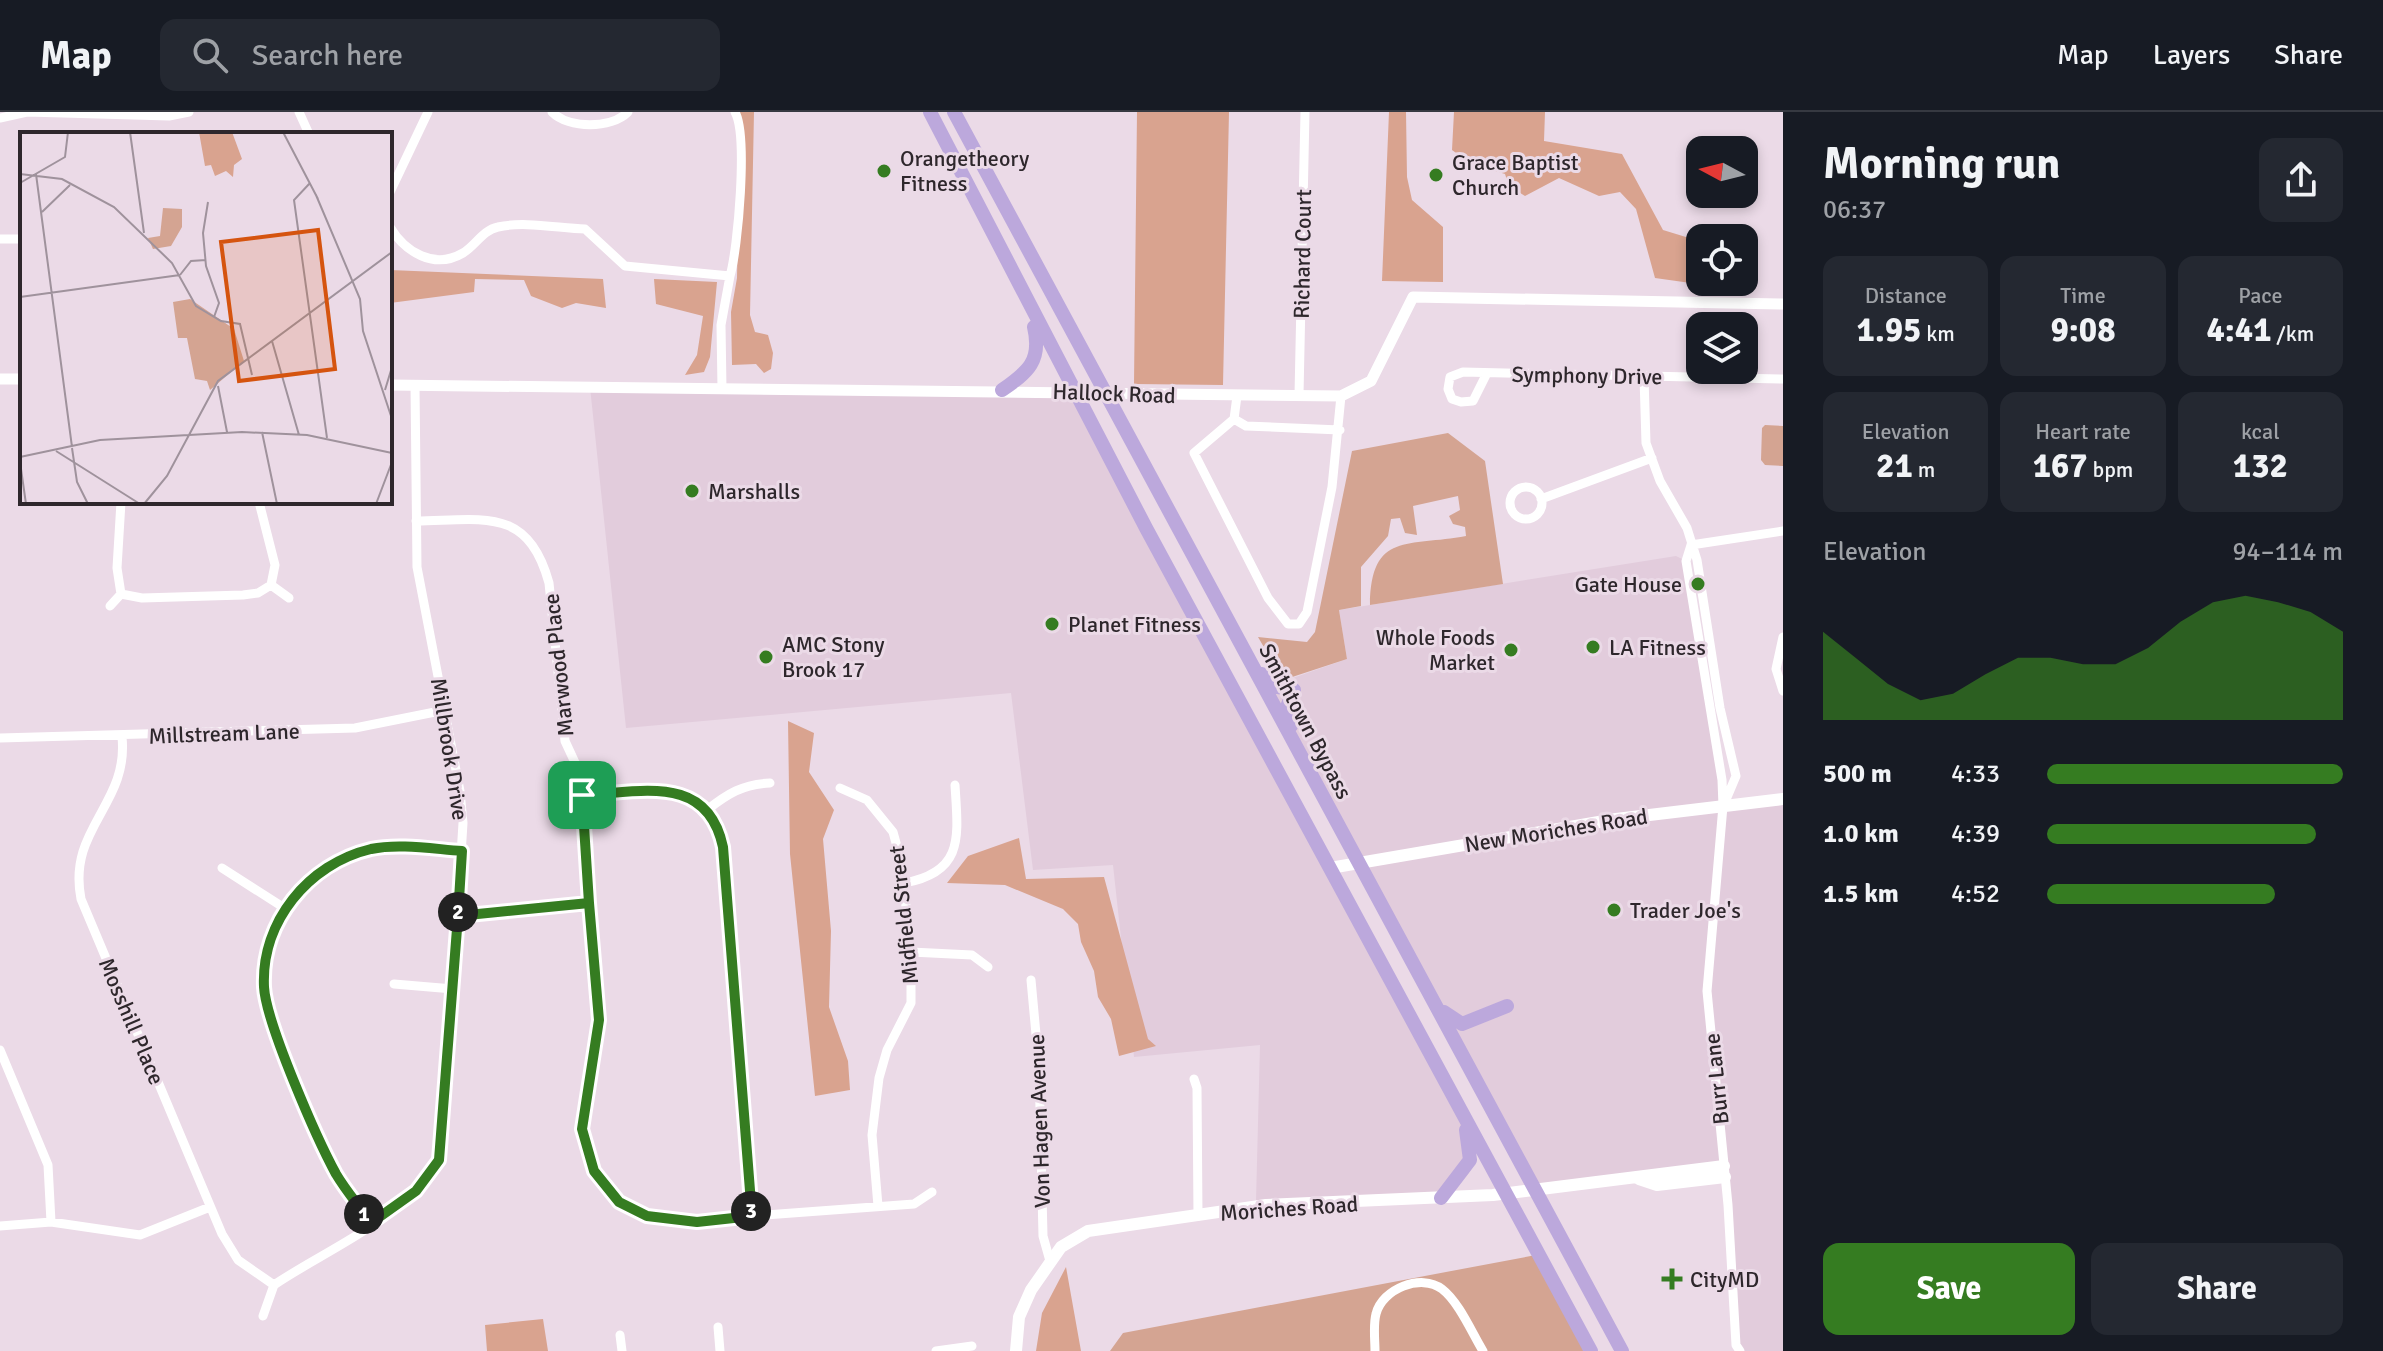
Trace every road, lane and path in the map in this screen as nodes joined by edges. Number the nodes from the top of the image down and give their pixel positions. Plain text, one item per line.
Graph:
1 (189, 112) edge
2 (299, 112) edge
3 (428, 112) edge
4 (552, 112) edge
5 (628, 112) edge
6 (735, 112) edge
7 (930, 112) edge
8 (954, 112) edge
9 (1305, 112) edge
10 (109, 113) edge
11 (0, 118) edge
12 (308, 132) edge
13 (392, 188) edge
14 (392, 230) edge
15 (730, 276) junction
16 (1028, 304) junction
17 (1783, 304) edge
18 (1487, 373) dead end
19 (1644, 377) junction
20 (1783, 379) edge
21 (392, 385) edge
22 (415, 386) junction
23 (722, 389) junction
24 (1002, 390) junction
25 (1074, 391) junction
26 (1104, 392) junction
27 (1299, 395) junction
28 (1237, 396) junction
29 (1341, 396) junction
30 (1234, 419) junction
31 (1340, 430) junction
32 (1652, 458) junction
33 (1541, 499) dead end
34 (121, 504) edge
35 (260, 504) edge
36 (416, 521) junction
37 (1783, 531) edge
38 (1691, 545) junction
39 (271, 585) junction
40 (121, 594) junction
41 (289, 598) dead end
42 (110, 606) dead end
43 (1783, 637) edge
44 (1243, 651) junction
45 (1783, 691) edge
46 (445, 710) junction
47 (122, 737) junction
48 (0, 738) edge
49 (1298, 753) junction
50 (770, 783) dead end
51 (955, 785) dead end
52 (840, 788) dead end
53 (582, 795) junction
54 (1783, 799) edge
55 (1723, 806) junction
56 (707, 810) junction
57 (462, 851) junction
58 (1357, 861) junction
59 (222, 868) dead end
60 (1330, 868) junction
61 (904, 883) junction
62 (589, 903) junction
63 (286, 909) junction
64 (458, 916) junction
65 (911, 952) junction
66 (988, 967) dead end
67 (1031, 980) dead end
68 (394, 984) dead end
69 (453, 989) junction
70 (1433, 1001) junction
71 (0, 1050) edge
72 (1466, 1063) junction
73 (1194, 1079) dead end
74 (1457, 1103) junction
75 (1725, 1172) junction
76 (1535, 1190) junction
77 (932, 1192) dead end
78 (1507, 1194) junction
79 (1441, 1198) junction
80 (878, 1206) junction
81 (210, 1207) junction
82 (752, 1216) junction
83 (1198, 1216) junction
84 (51, 1222) junction
85 (371, 1223) junction
86 (0, 1226) edge
87 (1050, 1261) junction
88 (274, 1285) junction
89 (263, 1316) dead end
90 (718, 1327) dead end
91 (620, 1335) dead end
92 (972, 1346) dead end
93 (622, 1351) edge
94 (720, 1351) edge
95 (936, 1351) edge
96 (1016, 1351) edge
97 (1375, 1351) edge
98 (1483, 1351) edge
99 (1591, 1351) edge
100 (1622, 1351) edge
101 (1740, 1351) edge

1 - 10 street
2 - 12 street
3 - 13 street
4 - 5 street
6 - 15 street
7 - 16 highway
8 - 26 highway, Smithtown Bypass
9 - 27 street, Richard Court
10 - 11 street
14 - 15 street
15 - 23 street
16 - 24 highway
16 - 25 highway
17 - 29 street
18 - 19 street, Symphony Drive
19 - 20 street, Symphony Drive
19 - 32 street
21 - 22 street, Hallock Road
22 - 23 street, Hallock Road
22 - 36 street, Millbrook Drive
23 - 24 street, Hallock Road
24 - 25 street, Hallock Road
25 - 26 street, Hallock Road
25 - 60 highway
26 - 28 street, Hallock Road
26 - 44 highway, Smithtown Bypass
27 - 28 street, Hallock Road
27 - 29 street, Hallock Road
28 - 30 street
29 - 31 street
30 - 31 street
30 - 31 street
32 - 33 street
32 - 38 street
34 - 40 street
35 - 39 street
36 - 46 street, Millbrook Drive
36 - 53 street, Marwood Place
37 - 38 street
38 - 55 street, Burr Lane
39 - 40 street
39 - 41 street
40 - 42 street
43 - 45 street
44 - 49 highway, Smithtown Bypass
44 - 49 highway
46 - 47 street, Millstream Lane
46 - 57 street, Millbrook Drive
47 - 48 street, Millstream Lane
47 - 81 street, Mosshill Place
49 - 58 highway, Smithtown Bypass
50 - 56 street
51 - 61 street
52 - 61 street, Midfield Street
53 - 56 street
53 - 62 street, Marwood Place
54 - 55 main road, New Moriches Road
55 - 58 main road, New Moriches Road
55 - 75 street, Burr Lane
56 - 82 street
57 - 63 street
57 - 64 street, Millbrook Drive
58 - 60 main road, New Moriches Road
58 - 70 highway, Smithtown Bypass
59 - 63 street
60 - 74 highway
61 - 65 street, Midfield Street
62 - 64 street
62 - 82 street, Marwood Place
63 - 85 street
64 - 69 street, Millbrook Drive
65 - 66 street
65 - 80 street, Midfield Street
67 - 87 street, Von Hagen Avenue
68 - 69 street
69 - 85 street, Millbrook Drive
70 - 72 highway, Smithtown Bypass
70 - 72 highway
71 - 84 street
72 - 76 highway, Smithtown Bypass
73 - 83 street
74 - 78 highway
74 - 79 highway
75 - 76 main road, Moriches Road
75 - 101 street, Burr Lane
76 - 78 main road, Moriches Road
76 - 100 highway, Smithtown Bypass
77 - 80 street, Marwood Place
78 - 79 main road, Moriches Road
78 - 99 highway
79 - 83 main road, Moriches Road
80 - 82 street, Marwood Place
81 - 84 street
81 - 88 street, Mosshill Place
83 - 87 main road, Moriches Road
84 - 86 street
85 - 88 street, Millbrook Drive
87 - 96 main road, Moriches Road
88 - 89 street
90 - 94 street
91 - 93 street
92 - 95 street
97 - 98 street

